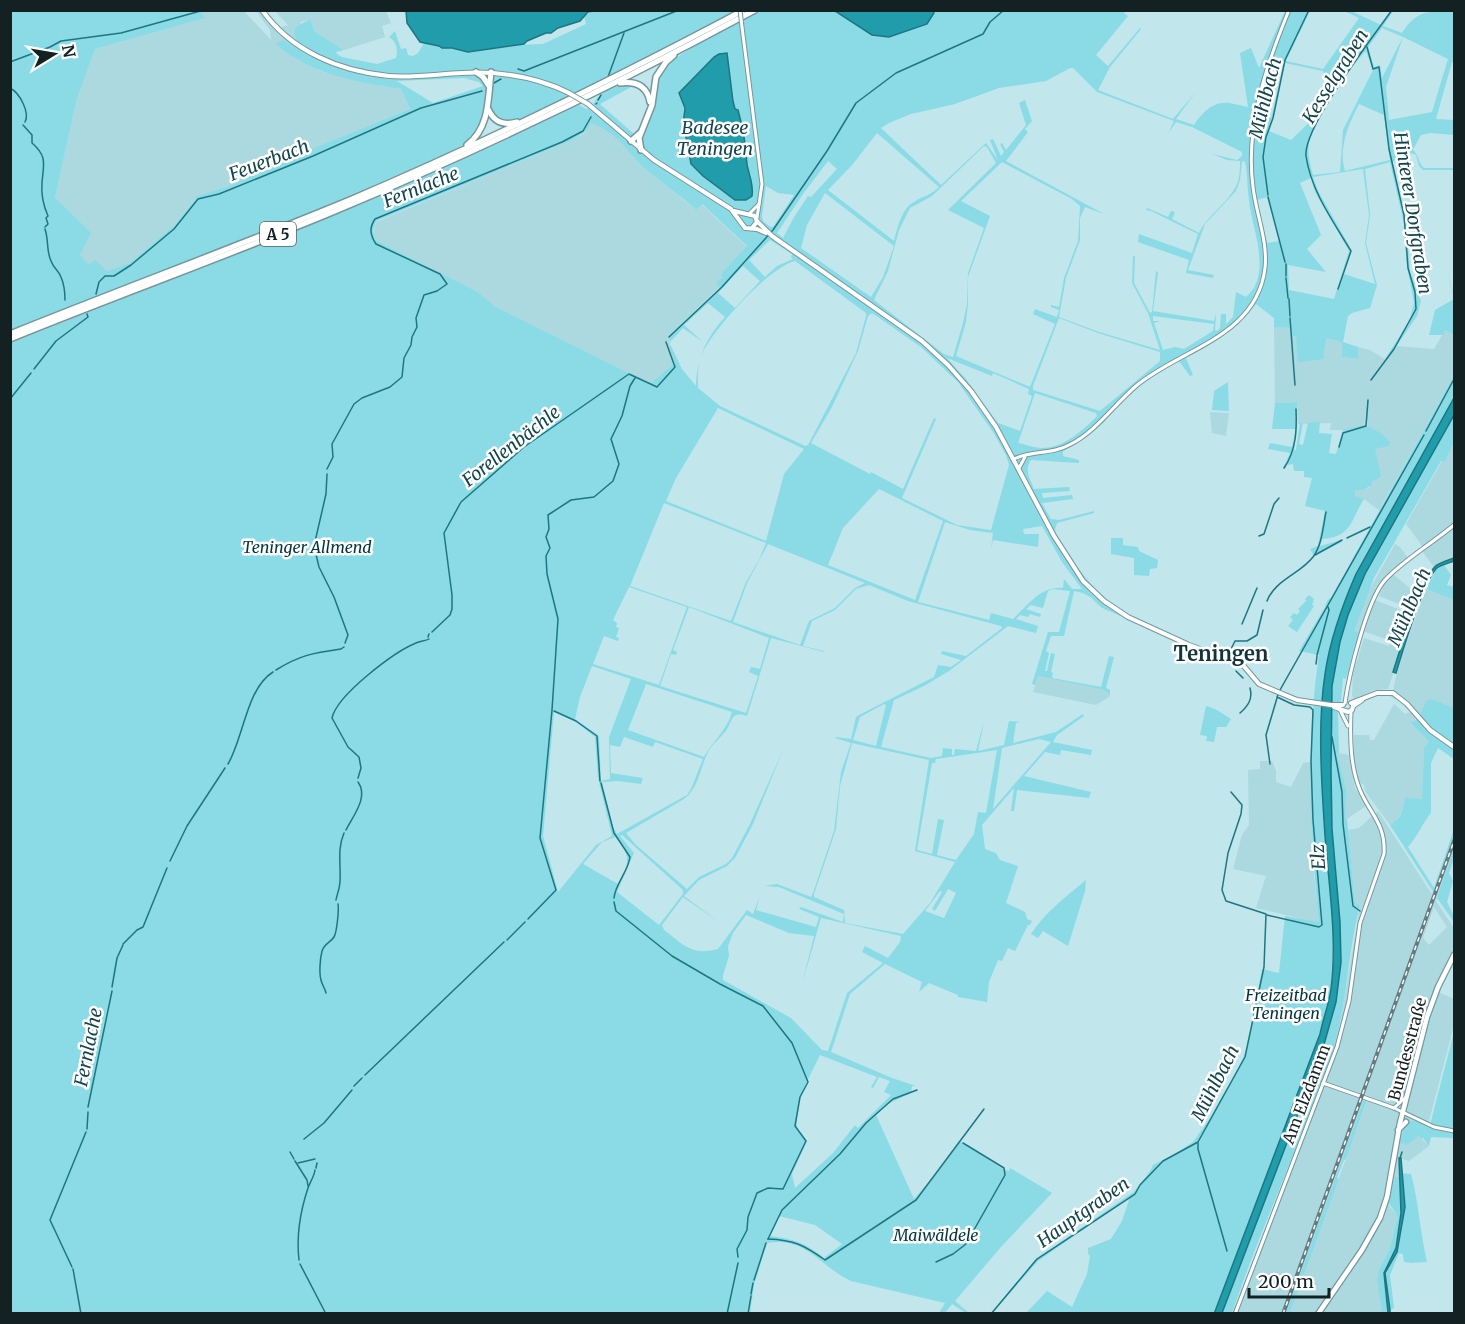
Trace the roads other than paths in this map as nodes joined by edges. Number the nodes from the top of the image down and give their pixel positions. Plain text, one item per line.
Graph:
1 (262, 10) edge
2 (742, 10) edge
3 (755, 10) edge
4 (1289, 10) edge
5 (680, 50) junction
6 (476, 72) junction
7 (489, 72) junction
8 (487, 83) junction
9 (615, 83) junction
10 (488, 107) junction
11 (650, 110) junction
12 (530, 119) junction
13 (640, 135) junction
14 (631, 141) junction
15 (641, 150) junction
16 (447, 157) junction
17 (760, 201) junction
18 (730, 209) junction
19 (748, 214) junction
20 (757, 219) junction
21 (742, 221) junction
22 (752, 229) junction
23 (770, 235) junction
24 (10, 334) edge
25 (10, 339) edge
26 (1026, 456) junction
27 (1014, 459) junction
28 (1019, 468) junction
29 (1455, 525) edge
30 (1344, 707) junction
31 (1351, 733) junction
32 (1455, 747) edge
33 (1455, 955) edge
34 (1323, 1083) junction
35 (1407, 1096) junction
36 (1394, 1108) junction
37 (1403, 1112) junction
38 (1414, 1118) junction
39 (1406, 1122) joint
40 (1398, 1130) junction
41 (1455, 1131) edge
42 (1235, 1314) edge
43 (1318, 1314) edge

1 - 6 main road
2 - 12 highway, A 5
2 - 17 street, bridge
3 - 5 highway, A 5
4 - 26 street
5 - 9 highway, A 5
5 - 11 highway, A 5
6 - 7 main road
6 - 8 highway
7 - 8 highway
7 - 14 main road, bridge
8 - 10 highway
9 - 11 highway
9 - 25 highway, A 5
10 - 12 highway
10 - 16 highway, A 5
11 - 13 highway
12 - 16 highway, A 5
13 - 14 highway
13 - 15 highway
14 - 15 main road
15 - 18 main road
16 - 24 highway, A 5
17 - 19 street
17 - 20 street
18 - 19 main road
18 - 21 main road
19 - 20 main road
19 - 21 main road
20 - 22 main road
20 - 23 main road
21 - 22 main road
22 - 23 main road
23 - 27 main road
26 - 27 street
26 - 28 street
27 - 28 main road
28 - 30 main road
29 - 30 street
30 - 31 street
30 - 31 street
30 - 32 main road
31 - 34 street, Am Elzdamm
33 - 35 main road, Bundesstraße
34 - 36 street
34 - 42 street, Am Elzdamm
35 - 36 street
35 - 37 main road, Bundesstraße
36 - 37 street
37 - 38 street
37 - 40 main road, Bundesstraße
38 - 39 street
38 - 41 street
39 - 40 main road
40 - 43 main road, Bundesstraße

